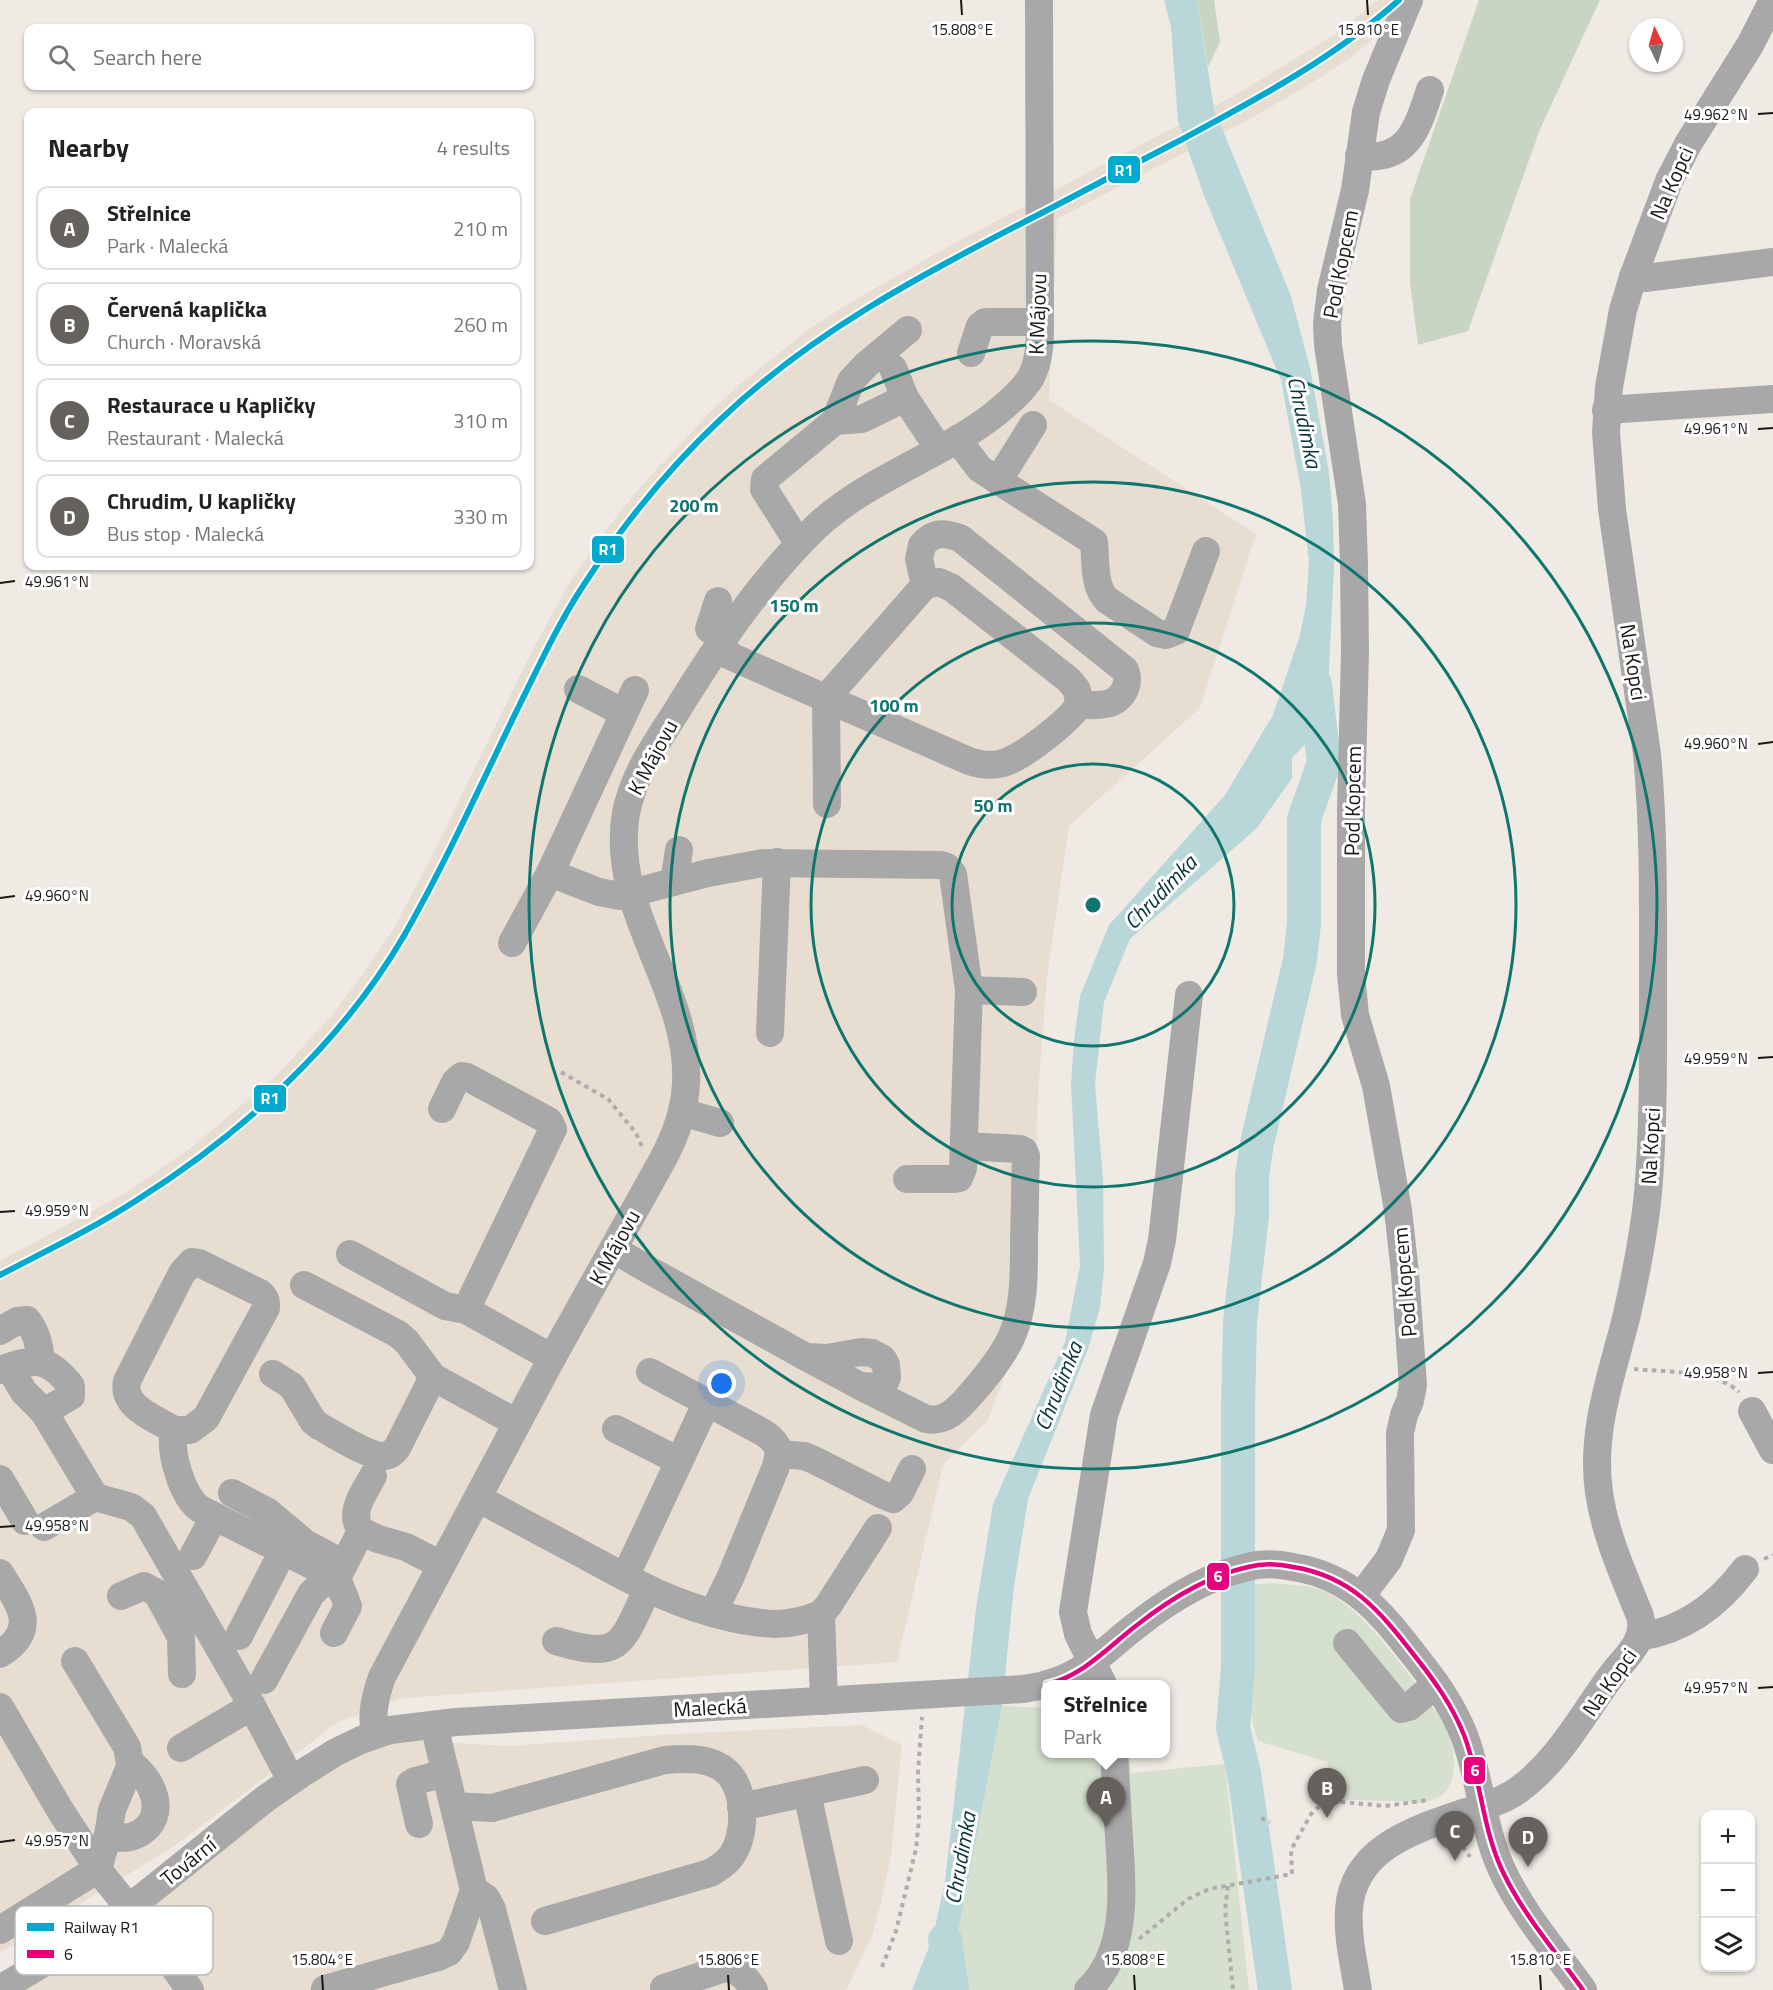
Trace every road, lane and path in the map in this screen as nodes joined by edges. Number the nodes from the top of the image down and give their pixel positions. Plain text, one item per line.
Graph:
1 (1039, 0) edge
2 (1409, 0) edge
3 (1773, 0) edge
4 (1430, 90) dead end
5 (1359, 156) junction
6 (1773, 262) edge
7 (1633, 277) junction
8 (1040, 321) junction
9 (908, 330) dead end
10 (972, 353) dead end
11 (893, 368) dead end
12 (905, 398) junction
13 (1773, 399) edge
14 (1606, 410) junction
15 (835, 421) junction
16 (1033, 425) dead end
17 (948, 444) junction
18 (998, 481) junction
19 (799, 544) junction
20 (1206, 551) dead end
21 (925, 585) junction
22 (718, 602) dead end
23 (721, 645) junction
24 (578, 689) dead end
25 (826, 698) junction
26 (1079, 705) junction
27 (827, 804) dead end
28 (680, 850) dead end
29 (777, 862) junction
30 (550, 873) junction
31 (674, 882) junction
32 (631, 893) junction
33 (512, 943) dead end
34 (969, 990) junction
35 (1023, 992) dead end
36 (1189, 995) dead end
37 (770, 1033) dead end
38 (561, 1072) dead end
39 (442, 1109) dead end
40 (682, 1112) junction
41 (720, 1123) dead end
42 (964, 1146) junction
43 (662, 1161) junction
44 (908, 1179) dead end
45 (613, 1249) junction
46 (350, 1254) dead end
47 (304, 1286) dead end
48 (466, 1310) junction
49 (0, 1331) edge
50 (552, 1358) junction
51 (42, 1362) junction
52 (1612, 1367) junction
53 (4, 1368) edge
54 (650, 1372) dead end
55 (273, 1374) dead end
56 (433, 1377) junction
57 (707, 1402) junction
58 (1752, 1411) joint
59 (44, 1412) junction
60 (518, 1423) junction
61 (616, 1429) dead end
62 (174, 1430) junction
63 (1773, 1450) edge
64 (779, 1454) junction
65 (679, 1461) junction
66 (912, 1469) dead end
67 (373, 1476) dead end
68 (0, 1479) edge
69 (232, 1493) dead end
70 (94, 1497) junction
71 (477, 1498) junction
72 (214, 1517) junction
73 (878, 1528) dead end
74 (361, 1531) junction
75 (283, 1551) junction
76 (193, 1556) dead end
77 (441, 1565) junction
78 (1745, 1569) dead end
79 (340, 1571) junction
80 (0, 1573) edge
81 (636, 1583) junction
82 (121, 1596) dead end
83 (1361, 1596) junction
84 (713, 1613) junction
85 (821, 1614) junction
86 (193, 1630) junction
87 (334, 1633) dead end
88 (239, 1636) dead end
89 (1640, 1637) junction
90 (556, 1641) dead end
91 (1347, 1643) dead end
92 (0, 1654) edge
93 (75, 1661) dead end
94 (182, 1674) dead end
95 (1098, 1674) edge
96 (264, 1680) dead end
97 (1059, 1680) edge
98 (1437, 1684) junction
99 (1039, 1686) edge
100 (935, 1694) junction
101 (824, 1701) junction
102 (252, 1706) junction
103 (0, 1707) edge
104 (434, 1725) junction
105 (375, 1735) junction
106 (181, 1748) dead end
107 (1114, 1758) edge
108 (130, 1763) junction
109 (446, 1773) junction
110 (291, 1780) junction
111 (865, 1780) dead end
112 (807, 1793) junction
113 (454, 1806) junction
114 (1483, 1806) junction
115 (741, 1807) junction
116 (110, 1808) junction
117 (1261, 1818) dead end
118 (1444, 1819) junction
119 (1270, 1822) dead end
120 (419, 1824) dead end
121 (141, 1833) junction
122 (98, 1869) junction
123 (1231, 1885) junction
124 (474, 1890) junction
125 (39, 1906) edge
126 (127, 1906) edge
127 (132, 1906) edge
128 (15, 1921) edge
129 (545, 1921) dead end
130 (0, 1930) edge
131 (839, 1941) dead end
132 (1114, 1949) junction
133 (882, 1967) dead end
134 (24, 1975) edge
135 (180, 1975) edge
136 (664, 1988) dead end
137 (0, 1989) edge
138 (325, 1989) edge
139 (190, 1990) edge
140 (513, 1990) edge
141 (754, 1990) edge
142 (1088, 1990) edge
143 (1233, 1990) edge
144 (1358, 1990) edge
145 (1583, 1990) edge

1 - 8 street, K Májovu
2 - 5 street, Pod Kopcem
3 - 7 street, Na Kopci
4 - 5 street
5 - 83 street, Pod Kopcem
6 - 7 street
7 - 14 street, Na Kopci
8 - 10 street
8 - 17 street, K Májovu
9 - 15 street
11 - 12 street
12 - 15 street
12 - 17 street
13 - 14 street
14 - 52 street, Na Kopci
15 - 19 street
16 - 18 street
17 - 18 street
17 - 19 street, K Májovu
18 - 20 street
19 - 23 street, K Májovu
21 - 25 street
21 - 26 street
21 - 26 street
22 - 23 street
23 - 25 street
23 - 32 street, K Májovu
24 - 30 street
25 - 26 street
25 - 27 street
28 - 31 street
29 - 31 street
29 - 34 street
29 - 37 street
30 - 32 street
30 - 33 street
31 - 32 street
32 - 40 street, K Májovu
34 - 35 street
34 - 42 street
36 - 95 street
38 - 43 path
39 - 48 street
40 - 41 street
40 - 43 street, K Májovu
42 - 44 street
42 - 45 street
43 - 45 street, K Májovu
45 - 50 street, K Májovu
46 - 48 street
47 - 56 street
48 - 50 street
49 - 51 street
50 - 60 street, K Májovu
51 - 53 street
51 - 59 street
52 - 58 path
52 - 89 street, Na Kopci
53 - 59 street
54 - 57 street
55 - 56 street
56 - 60 street
57 - 64 street
57 - 65 street
58 - 63 street
59 - 70 street
60 - 71 street, K Májovu
61 - 65 street
62 - 62 street
62 - 72 street
64 - 66 street
64 - 84 street
65 - 81 street
67 - 74 street
68 - 70 street
69 - 79 street
70 - 86 street
71 - 77 street, K Májovu
71 - 81 street
72 - 75 street
72 - 76 street
73 - 85 street
74 - 77 street
74 - 79 street
75 - 79 street
75 - 88 street
77 - 105 street, K Májovu
78 - 89 street
79 - 87 street
79 - 96 street
80 - 92 street
81 - 84 street
81 - 90 street
82 - 86 street
83 - 95 street, Malecká
83 - 98 street, Malecká
84 - 85 street
85 - 101 street
86 - 94 street
86 - 102 street
89 - 114 street, Na Kopci
91 - 98 street
93 - 108 street
95 - 97 street, Malecká
98 - 114 street, Malecká
99 - 100 street, Malecká
100 - 101 street, Malecká
100 - 133 path
101 - 104 street, Malecká
102 - 106 street
102 - 110 street
103 - 122 street
104 - 105 street, Malecká
104 - 109 street
105 - 110 street, Tovární
107 - 132 street
108 - 116 street
108 - 121 street
109 - 113 street
109 - 120 street
110 - 127 street, Tovární
111 - 112 street
112 - 115 street
112 - 131 street
113 - 115 street
113 - 124 street
114 - 118 street, Na Kopci
114 - 145 street, Malecká
115 - 129 street
116 - 121 street
116 - 121 street
116 - 122 street
117 - 119 path
118 - 123 path
118 - 144 street, Na Kopci
122 - 125 street
122 - 126 street
123 - 132 path
123 - 143 path
124 - 138 street
124 - 140 street
128 - 130 street
132 - 142 street
134 - 137 street, Tovární
135 - 139 street
136 - 141 street

